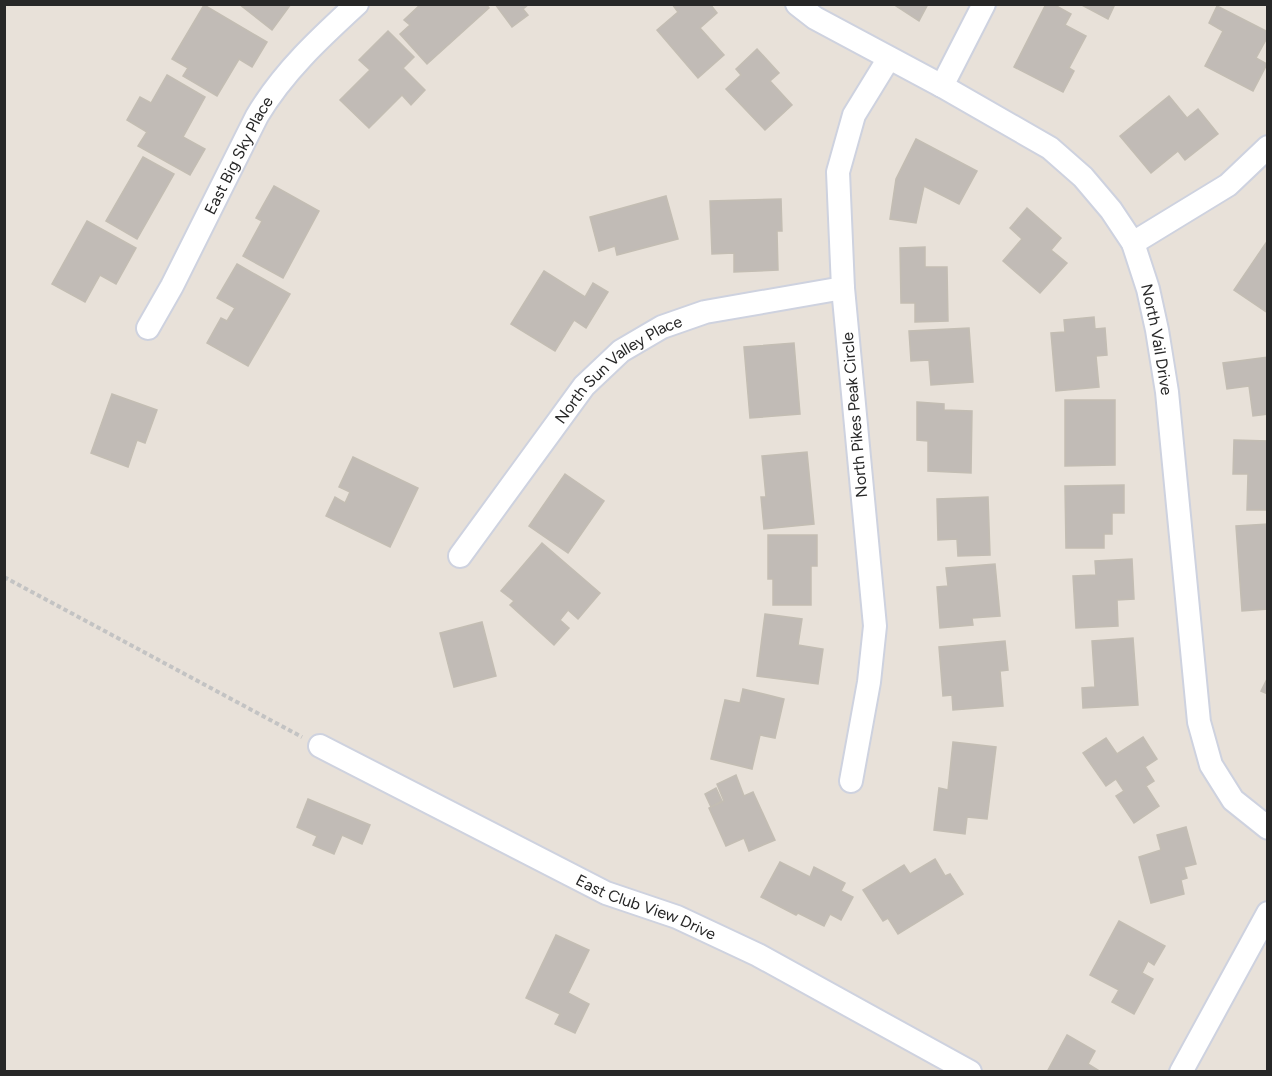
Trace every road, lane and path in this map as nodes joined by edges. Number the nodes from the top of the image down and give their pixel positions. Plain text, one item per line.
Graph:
1 (357, 4) edge
2 (797, 4) edge
3 (984, 4) edge
4 (889, 58) junction
5 (942, 86) junction
6 (1268, 147) edge
7 (1132, 243) junction
8 (843, 288) junction
9 (148, 328) dead end
10 (460, 556) dead end
11 (4, 577) edge
12 (320, 746) joint
13 (851, 781) dead end
14 (1268, 828) edge
15 (1268, 913) edge
16 (970, 1071) edge
17 (1181, 1071) edge

1 - 9 street, East Big Sky Place
2 - 4 street, North Vail Drive
3 - 5 street
4 - 5 street, North Vail Drive
4 - 8 street, North Pikes Peak Circle
5 - 7 street, North Vail Drive
6 - 7 street
7 - 14 street, North Vail Drive
8 - 10 street, North Sun Valley Place
8 - 13 street, North Pikes Peak Circle
11 - 12 path
12 - 16 street, East Club View Drive
15 - 17 street

